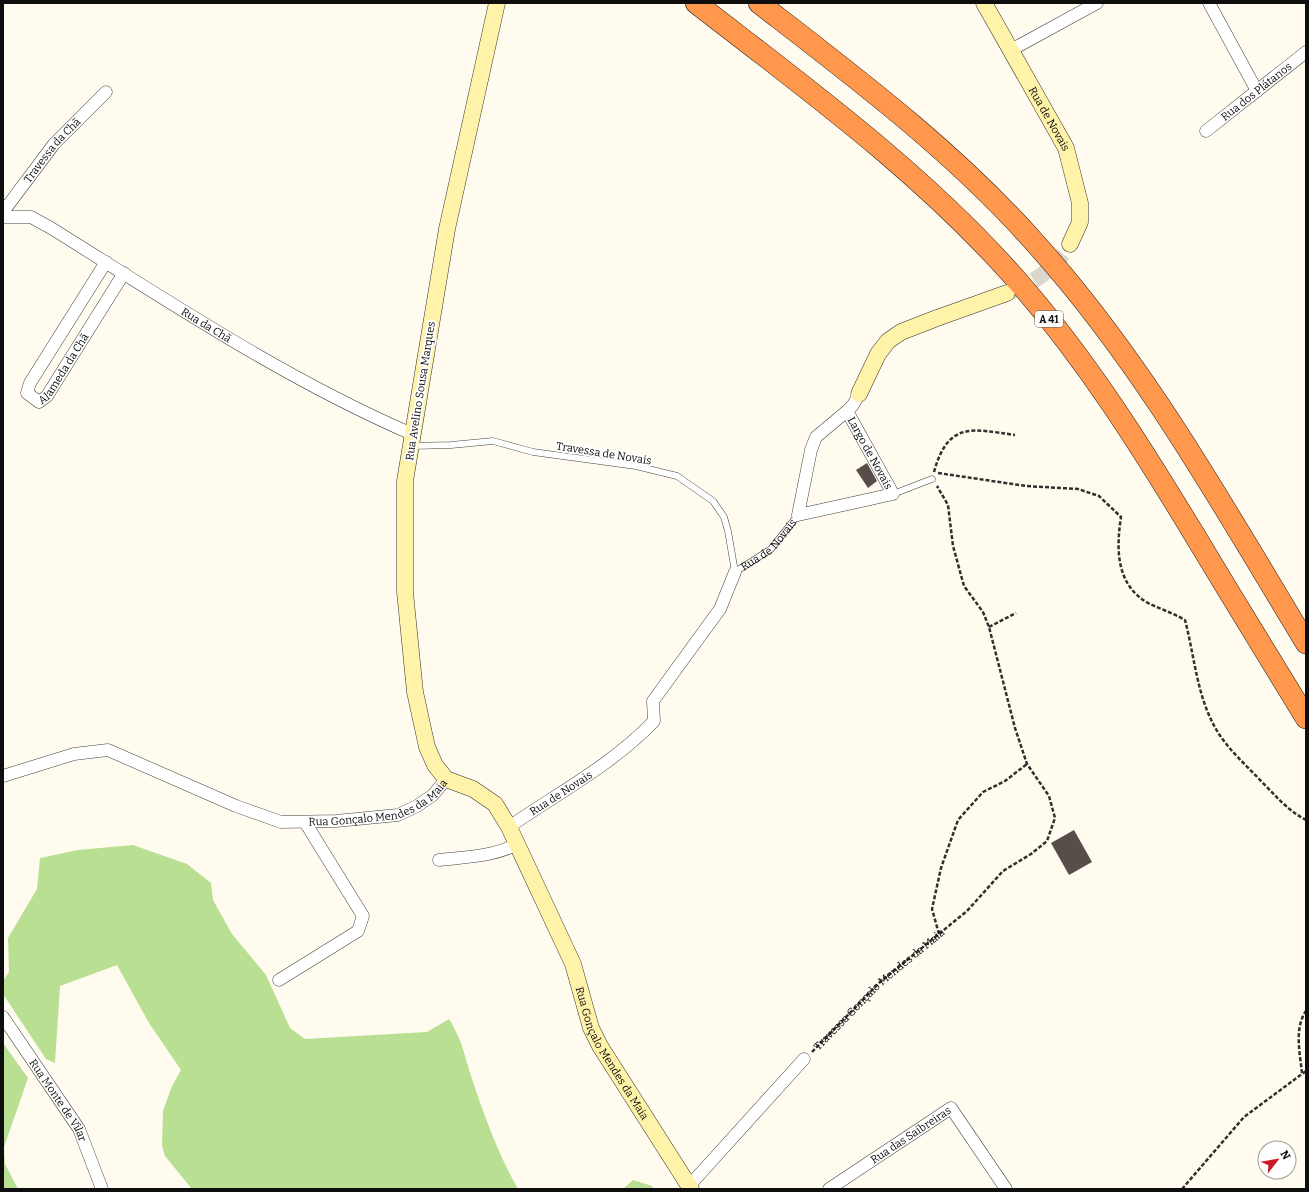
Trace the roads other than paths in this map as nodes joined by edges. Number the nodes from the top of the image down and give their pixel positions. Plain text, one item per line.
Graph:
1 (497, 3) edge
2 (696, 3) edge
3 (759, 3) edge
4 (984, 3) edge
5 (1097, 3) edge
6 (1209, 3) edge
7 (1011, 50) junction
8 (1306, 52) edge
9 (1257, 91) junction
10 (106, 92) dead end
11 (1206, 131) dead end
12 (3, 212) edge
13 (3, 216) edge
14 (1070, 244) tunnel mouth
15 (106, 262) junction
16 (124, 273) junction
17 (1007, 293) tunnel mouth
18 (859, 394) joint
19 (847, 411) junction
20 (412, 440) junction
21 (933, 476) road end
22 (893, 494) junction
23 (798, 514) junction
24 (735, 572) junction
25 (1306, 643) edge
26 (1306, 718) edge
27 (3, 776) edge
28 (446, 779) junction
29 (306, 822) junction
30 (509, 827) junction
31 (517, 844) junction
32 (439, 860) dead end
33 (279, 980) dead end
34 (3, 1017) edge
35 (804, 1059) road end
36 (843, 1185) edge
37 (687, 1187) edge
38 (102, 1189) edge
39 (829, 1189) edge
40 (1006, 1189) edge

1 - 20 street, Rua Avelino Sousa Marques
2 - 26 highway, A 41
3 - 25 highway
4 - 7 street, Rua de Novais
5 - 7 street
6 - 9 street
7 - 14 street, Rua de Novais
8 - 9 street, Rua dos Plátanos
9 - 11 street, Rua dos Plátanos
10 - 12 street, Travessa da Chã
13 - 15 street, Rua da Chã
15 - 16 street, Rua da Chã
15 - 16 street, Alameda da Chã
16 - 20 street, Rua da Chã
17 - 18 street, Rua de Novais
18 - 19 street, Rua de Novais
19 - 22 street, Largo de Novais
19 - 23 street, Rua de Novais
20 - 24 lane, Travessa de Novais
20 - 28 street, Rua Avelino Sousa Marques
21 - 22 lane
22 - 23 street, Largo de Novais
23 - 24 lane, Rua de Novais
24 - 30 street, Rua de Novais
27 - 29 street, Rua Gonçalo Mendes da Maia
28 - 29 street, Rua Gonçalo Mendes da Maia
28 - 30 street, Rua Gonçalo Mendes da Maia
29 - 33 street
30 - 31 street, Rua Gonçalo Mendes da Maia
31 - 32 street
31 - 37 street, Rua Gonçalo Mendes da Maia
34 - 38 street, Rua Monte de Vilar
35 - 37 street, Travessa Gonçalo Mendes da Maia
36 - 39 street, Rua das Saibreiras
36 - 40 street, Rua das Saibreiras

